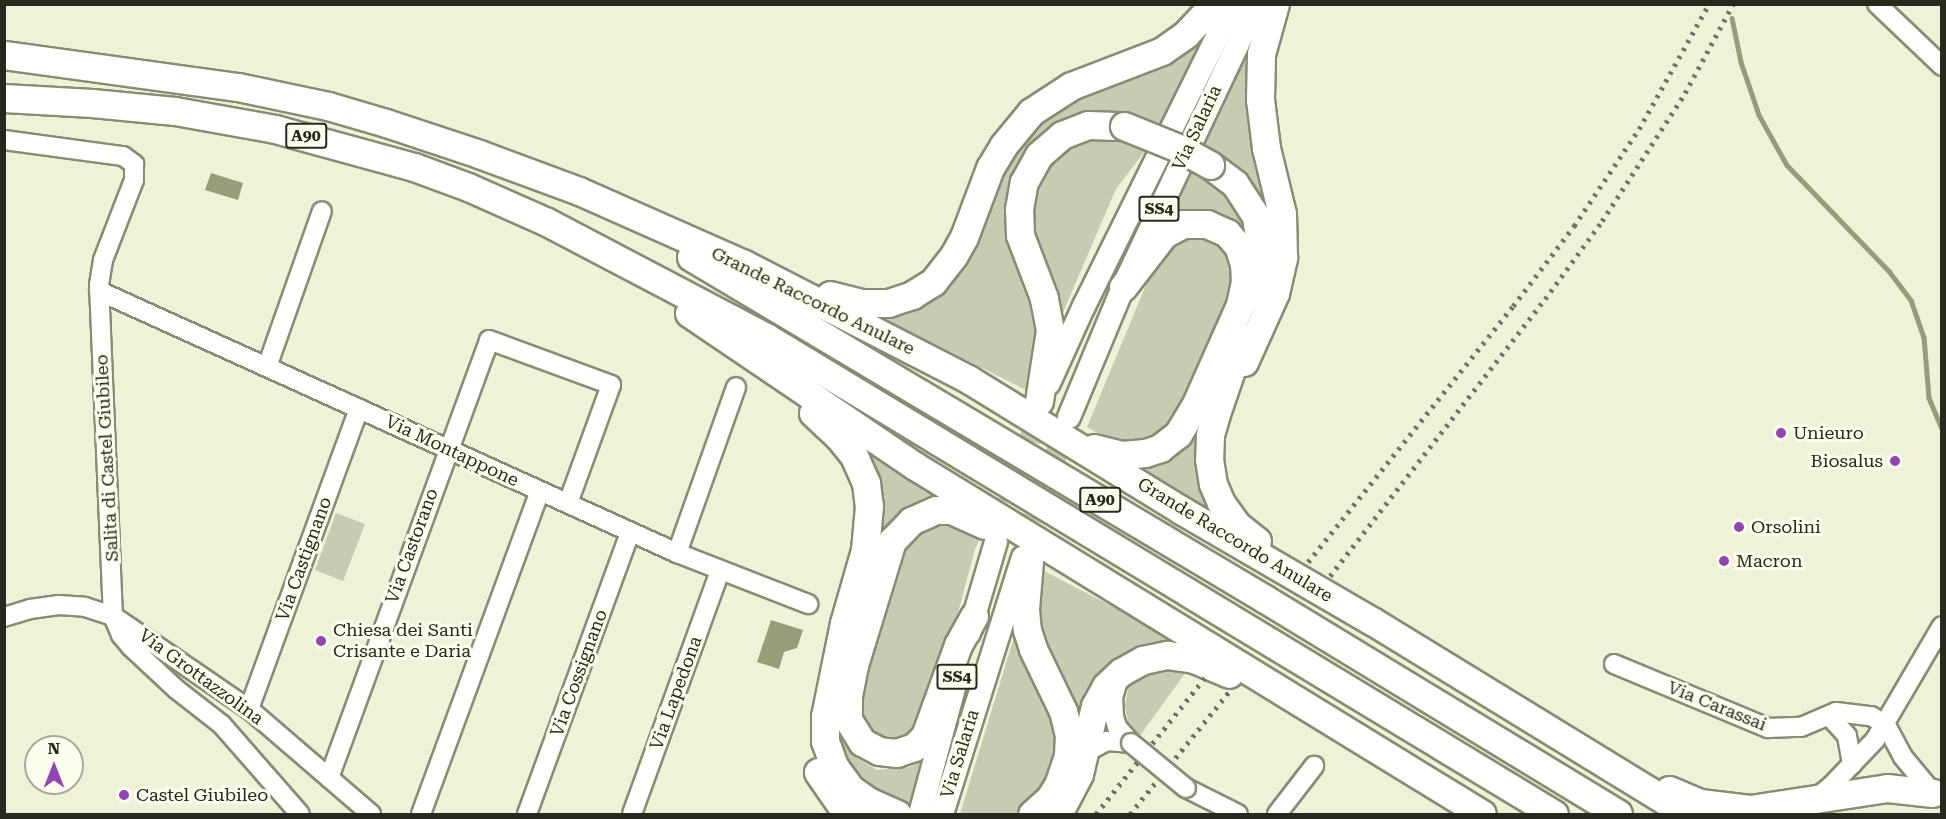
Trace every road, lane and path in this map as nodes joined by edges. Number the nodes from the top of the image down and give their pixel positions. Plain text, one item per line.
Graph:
1 (1214, 4) edge
2 (1233, 4) edge
3 (1257, 4) edge
4 (1275, 4) edge
5 (1877, 4) edge
6 (4, 55) edge
7 (1941, 66) edge
8 (4, 68) edge
9 (103, 69) junction
10 (4, 98) edge
11 (4, 140) edge
12 (579, 191) junction
13 (322, 211) dead end
14 (590, 244) junction
15 (744, 264) junction
16 (1123, 287) junction
17 (99, 291) junction
18 (763, 364) junction
19 (267, 367) junction
20 (1229, 382) junction
21 (736, 387) dead end
22 (1040, 402) joint
23 (359, 409) junction
24 (1067, 427) junction
25 (447, 449) junction
26 (540, 491) junction
27 (568, 503) junction
28 (630, 532) junction
29 (996, 542) tunnel mouth
30 (677, 553) junction
31 (1026, 559) joint
32 (720, 571) junction
33 (1085, 571) junction
34 (1286, 572) junction
35 (808, 604) dead end
36 (113, 616) junction
37 (974, 616) junction
38 (4, 617) edge
39 (1941, 626) edge
40 (1614, 664) dead end
41 (1121, 672) junction
42 (1304, 702) junction
43 (249, 709) junction
44 (1826, 718) junction
45 (1878, 729) junction
46 (1131, 743) junction
47 (1586, 752) junction
48 (1083, 761) junction
49 (1852, 765) junction
50 (1314, 766) dead end
51 (328, 778) junction
52 (1937, 796) edge
53 (1814, 799) junction
54 (852, 804) edge
55 (1851, 807) edge
56 (300, 814) edge
57 (371, 814) edge
58 (421, 814) edge
59 (527, 814) edge
60 (632, 814) edge
61 (897, 814) edge
62 (920, 814) edge
63 (942, 814) edge
64 (1032, 814) edge
65 (1058, 814) edge
66 (1238, 814) edge
67 (1277, 814) edge
68 (1482, 814) edge
69 (1554, 814) edge
70 (1618, 814) edge
71 (1687, 814) edge

1 - 15 highway
2 - 22 main road, Via Salaria / SS4
3 - 16 main road, Via Salaria / SS4
4 - 20 highway
5 - 7 street
6 - 9 highway, Grande Raccordo Anulare
8 - 9 highway, Grande Raccordo Anulare / A90
9 - 12 highway, Grande Raccordo Anulare / A90
10 - 14 highway, A90
11 - 17 street, Salita di Castel Giubileo
12 - 15 highway, Grande Raccordo Anulare
12 - 70 highway, Grande Raccordo Anulare / A90
13 - 19 street
14 - 18 highway
14 - 69 highway, A90
15 - 24 highway, Grande Raccordo Anulare
16 - 24 main road, Via Salaria / SS4
16 - 24 highway
17 - 19 street, Via Montappone
17 - 36 street, Salita di Castel Giubileo
18 - 33 highway
18 - 54 highway
19 - 23 street, Via Montappone
20 - 22 highway, bridge
20 - 34 highway
21 - 30 street
23 - 25 street, Via Montappone
23 - 43 street, Via Castignano
24 - 34 highway, Grande Raccordo Anulare
25 - 26 street, Via Montappone
25 - 27 street, Via Castorano
25 - 51 street, Via Castorano
26 - 27 street, Via Montappone
26 - 58 street
27 - 28 street, Via Montappone
28 - 30 street, Via Montappone
28 - 59 street, Via Cossignano
29 - 37 main road, Via Salaria / SS4
30 - 32 street, Via Montappone
31 - 63 main road, Via Salaria / SS4
31 - 64 highway
32 - 35 street, Via Montappone
32 - 60 street, Via Lapedona
33 - 37 highway
33 - 42 highway
34 - 47 highway, Grande Raccordo Anulare
36 - 38 street, Via Grottazzolina
36 - 43 street, Via Grottazzolina
36 - 56 street, Salita di Castel Giubileo
37 - 62 main road, Via Salaria / SS4
39 - 45 street
40 - 44 street, Via Carassai
41 - 42 highway
41 - 46 street
41 - 48 highway
42 - 68 highway
43 - 51 street, Via Grottazzolina
44 - 45 street, Via Carassai
44 - 49 street
45 - 49 street
45 - 52 street
45 - 55 street
46 - 48 street
46 - 66 street, bridge
47 - 53 highway
47 - 71 highway, Grande Raccordo Anulare
48 - 65 highway
49 - 53 street
50 - 67 street
51 - 57 street, Via Grottazzolina
52 - 55 highway
53 - 55 highway
54 - 61 highway

